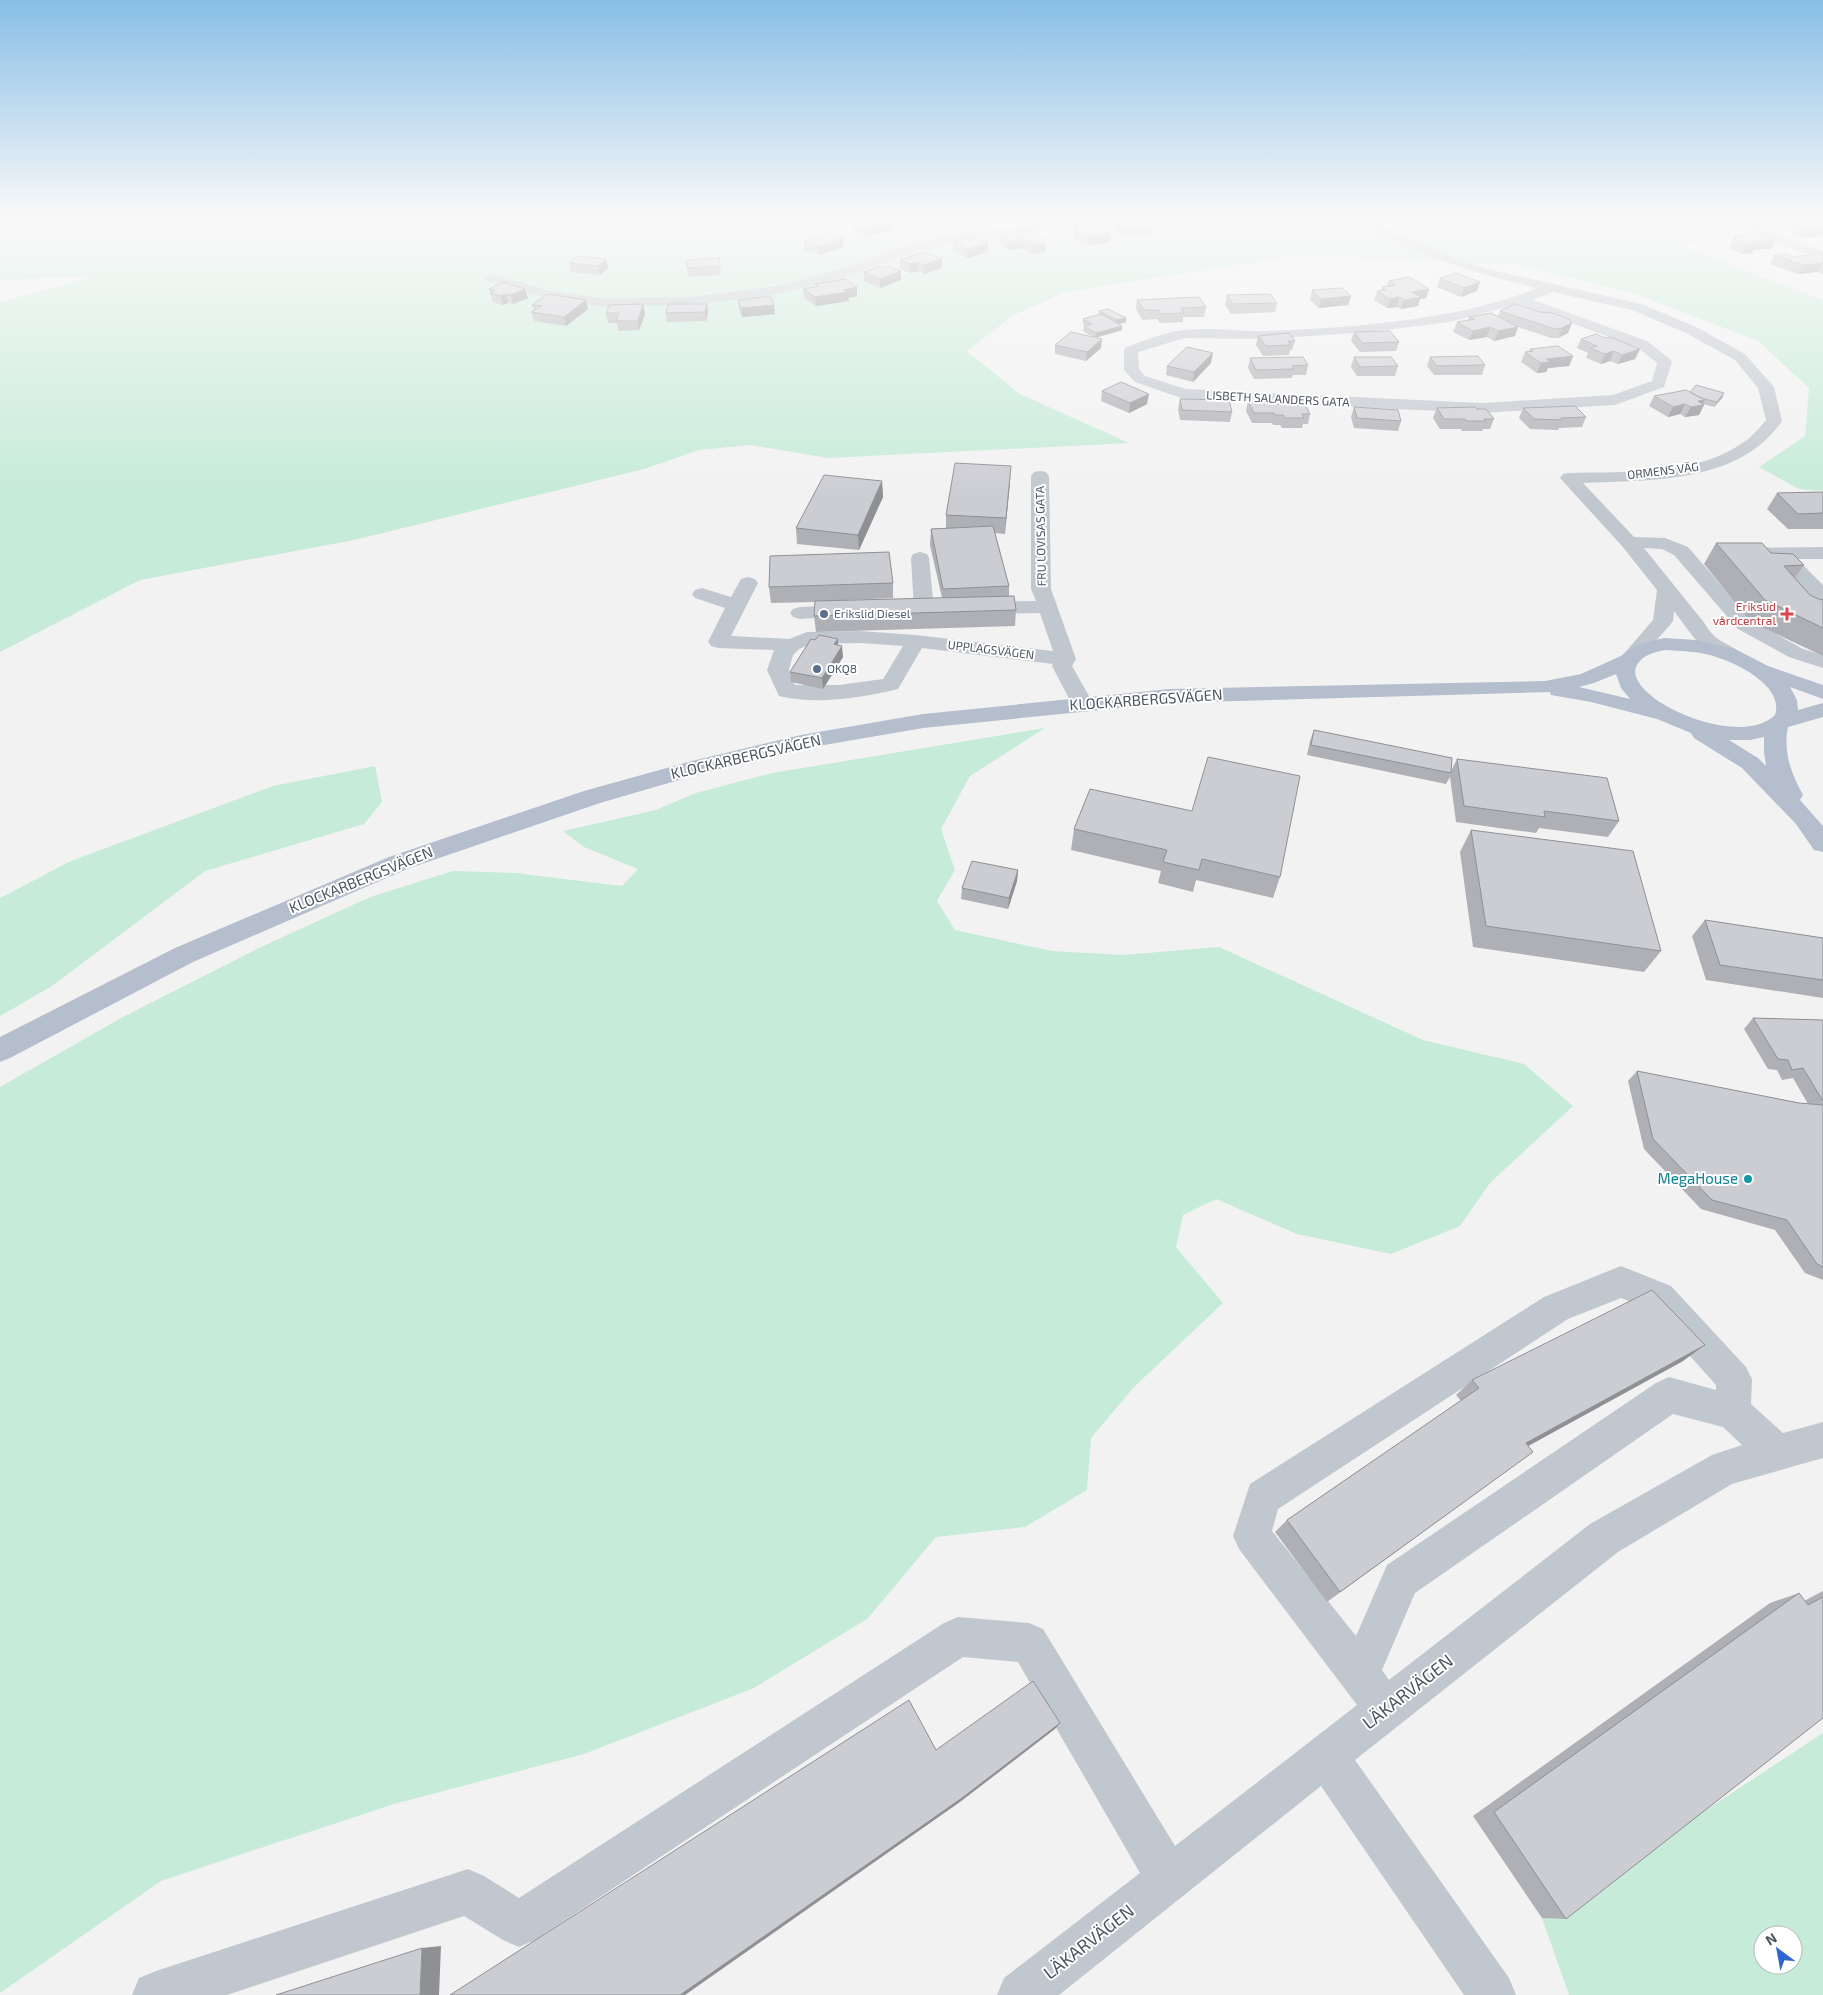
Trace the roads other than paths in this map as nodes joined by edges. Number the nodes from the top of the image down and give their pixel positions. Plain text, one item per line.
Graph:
1 (1480, 310) edge
2 (1548, 310) edge
3 (1643, 310) edge
4 (1040, 476) dead end
5 (1629, 542) junction
6 (1823, 553) edge
7 (1734, 554) edge
8 (1782, 554) junction
9 (920, 558) dead end
10 (748, 583) dead end
11 (1666, 590) junction
12 (702, 594) dead end
13 (1823, 595) edge
14 (736, 605) junction
15 (1047, 606) junction
16 (867, 611) edge
17 (800, 613) dead end
18 (916, 641) junction
19 (792, 645) junction
20 (1731, 655) junction
21 (1066, 659) junction
22 (1630, 659) junction
23 (1823, 662) edge
24 (1754, 666) junction
25 (1545, 687) junction
26 (1823, 692) edge
27 (1083, 705) junction
28 (1823, 710) edge
29 (1673, 718) junction
30 (1780, 723) junction
31 (1804, 818) junction
32 (1823, 844) edge
33 (0, 1050) edge
34 (1733, 1412) junction
35 (1823, 1440) edge
36 (1777, 1453) junction
37 (1360, 1674) junction
38 (1386, 1709) junction
39 (1326, 1756) junction
40 (1169, 1880) junction
41 (156, 1995) edge
42 (1021, 1995) edge
43 (1492, 1995) edge

1 - 2 street, LISBETH SALANDERS GATA
3 - 5 street, ORMENS VÄG
4 - 15 street, FRU LOVISAS GATA
5 - 11 street, ORMENS VÄG
5 - 23 street
6 - 8 street
7 - 8 street
8 - 13 street
9 - 15 street
10 - 14 street
11 - 20 street, ORMENS VÄG
11 - 22 street
12 - 14 street
14 - 19 street, UPPLAGSVÄGEN
15 - 21 street, FRU LOVISAS GATA
16 - 17 street
18 - 19 street, UPPLAGSVÄGEN
18 - 19 street
18 - 21 street, UPPLAGSVÄGEN
20 - 22 main road, KLOCKARBERGSVÄGEN
20 - 24 main road, KLOCKARBERGSVÄGEN
21 - 27 street, FRU LOVISAS GATA
22 - 25 main road, KLOCKARBERGSVÄGEN
22 - 29 main road
24 - 26 main road
24 - 30 main road
25 - 27 main road, KLOCKARBERGSVÄGEN
25 - 29 main road, KLOCKARBERGSVÄGEN
27 - 33 main road, KLOCKARBERGSVÄGEN
28 - 30 main road
29 - 30 main road
29 - 31 main road
30 - 31 main road
31 - 32 main road
34 - 36 street
34 - 37 street
34 - 37 street
35 - 36 street, LÄKARVÄGEN
36 - 38 street, LÄKARVÄGEN
37 - 38 street
38 - 39 street, LÄKARVÄGEN
39 - 40 street, LÄKARVÄGEN
39 - 43 street
40 - 41 street
40 - 42 street, LÄKARVÄGEN

